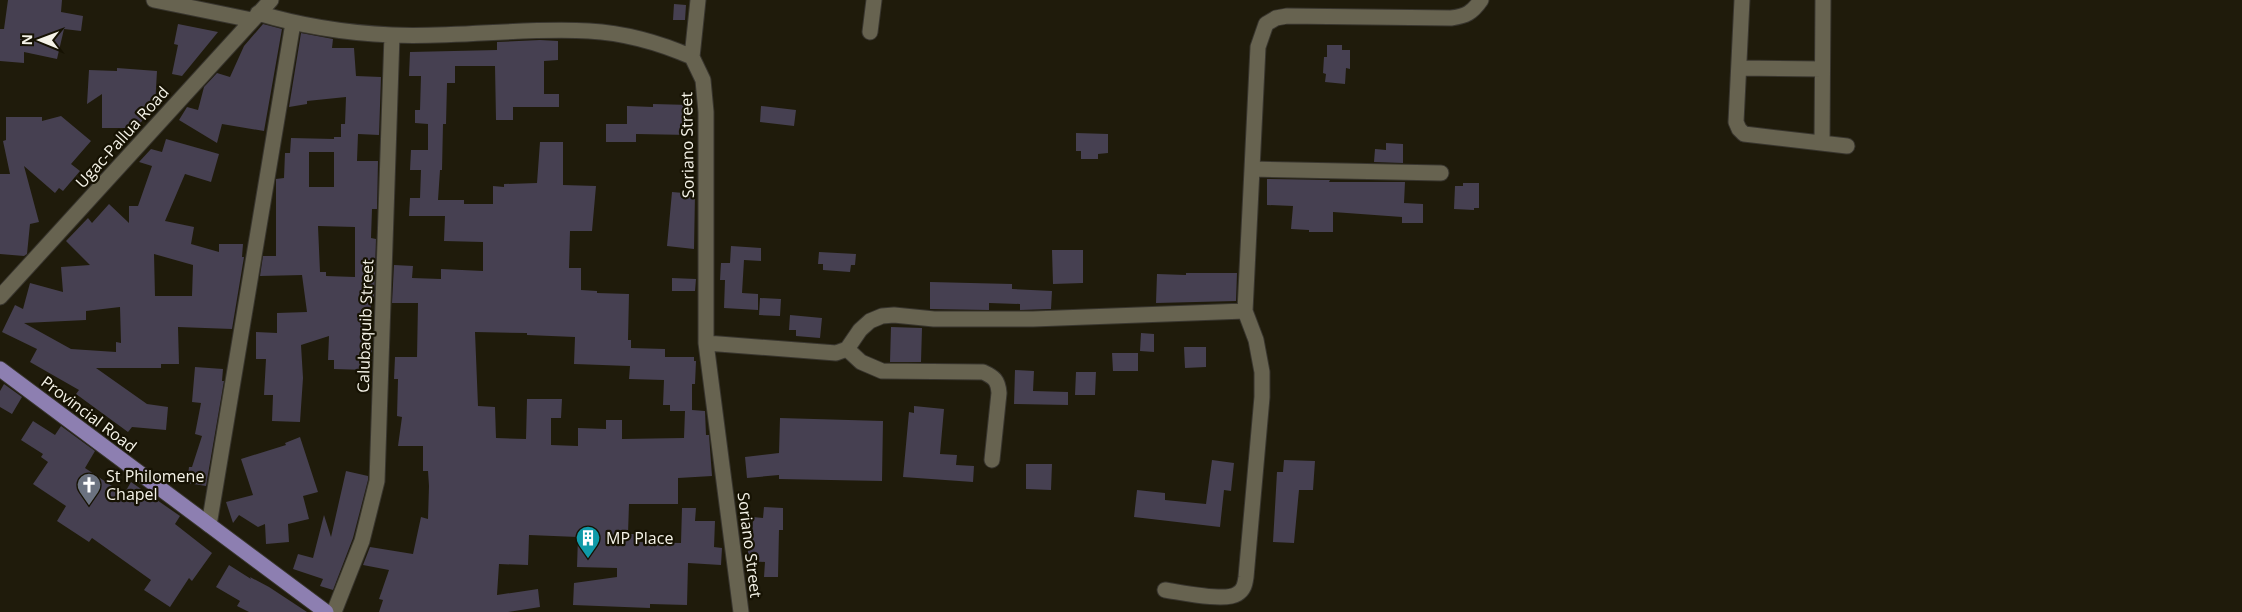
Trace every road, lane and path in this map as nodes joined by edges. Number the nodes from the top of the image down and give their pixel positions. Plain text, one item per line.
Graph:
1 (154, 0) edge
2 (271, 0) edge
3 (698, 0) edge
4 (874, 0) edge
5 (1481, 0) edge
6 (1742, 0) edge
7 (1823, 0) edge
8 (255, 16) junction
9 (293, 24) junction
10 (870, 32) dead end
11 (392, 35) junction
12 (692, 57) junction
13 (1739, 68) junction
14 (1822, 69) junction
15 (1822, 143) junction
16 (1847, 146) dead end
17 (1252, 169) junction
18 (1441, 173) dead end
19 (0, 297) edge
20 (1246, 311) junction
21 (706, 343) junction
22 (847, 349) junction
23 (0, 370) edge
24 (992, 460) dead end
25 (209, 525) junction
26 (1165, 590) dead end
27 (326, 612) edge
28 (334, 612) edge
29 (741, 612) edge

1 - 8 street
2 - 8 street, Ugac-Pallua Road
3 - 12 street
4 - 10 street
5 - 17 street
6 - 13 street
7 - 14 street
8 - 9 street
8 - 19 street, Ugac-Pallua Road
9 - 11 street
9 - 25 street
11 - 12 street
11 - 28 street, Calubaquib Street
12 - 21 street, Soriano Street
13 - 14 street
13 - 15 street
14 - 15 street
15 - 16 street
17 - 18 street
17 - 20 street
20 - 22 street
20 - 26 street
21 - 22 street
21 - 29 street, Soriano Street
22 - 24 street
23 - 25 main road, Provincial Road
25 - 27 main road, Provincial Road

